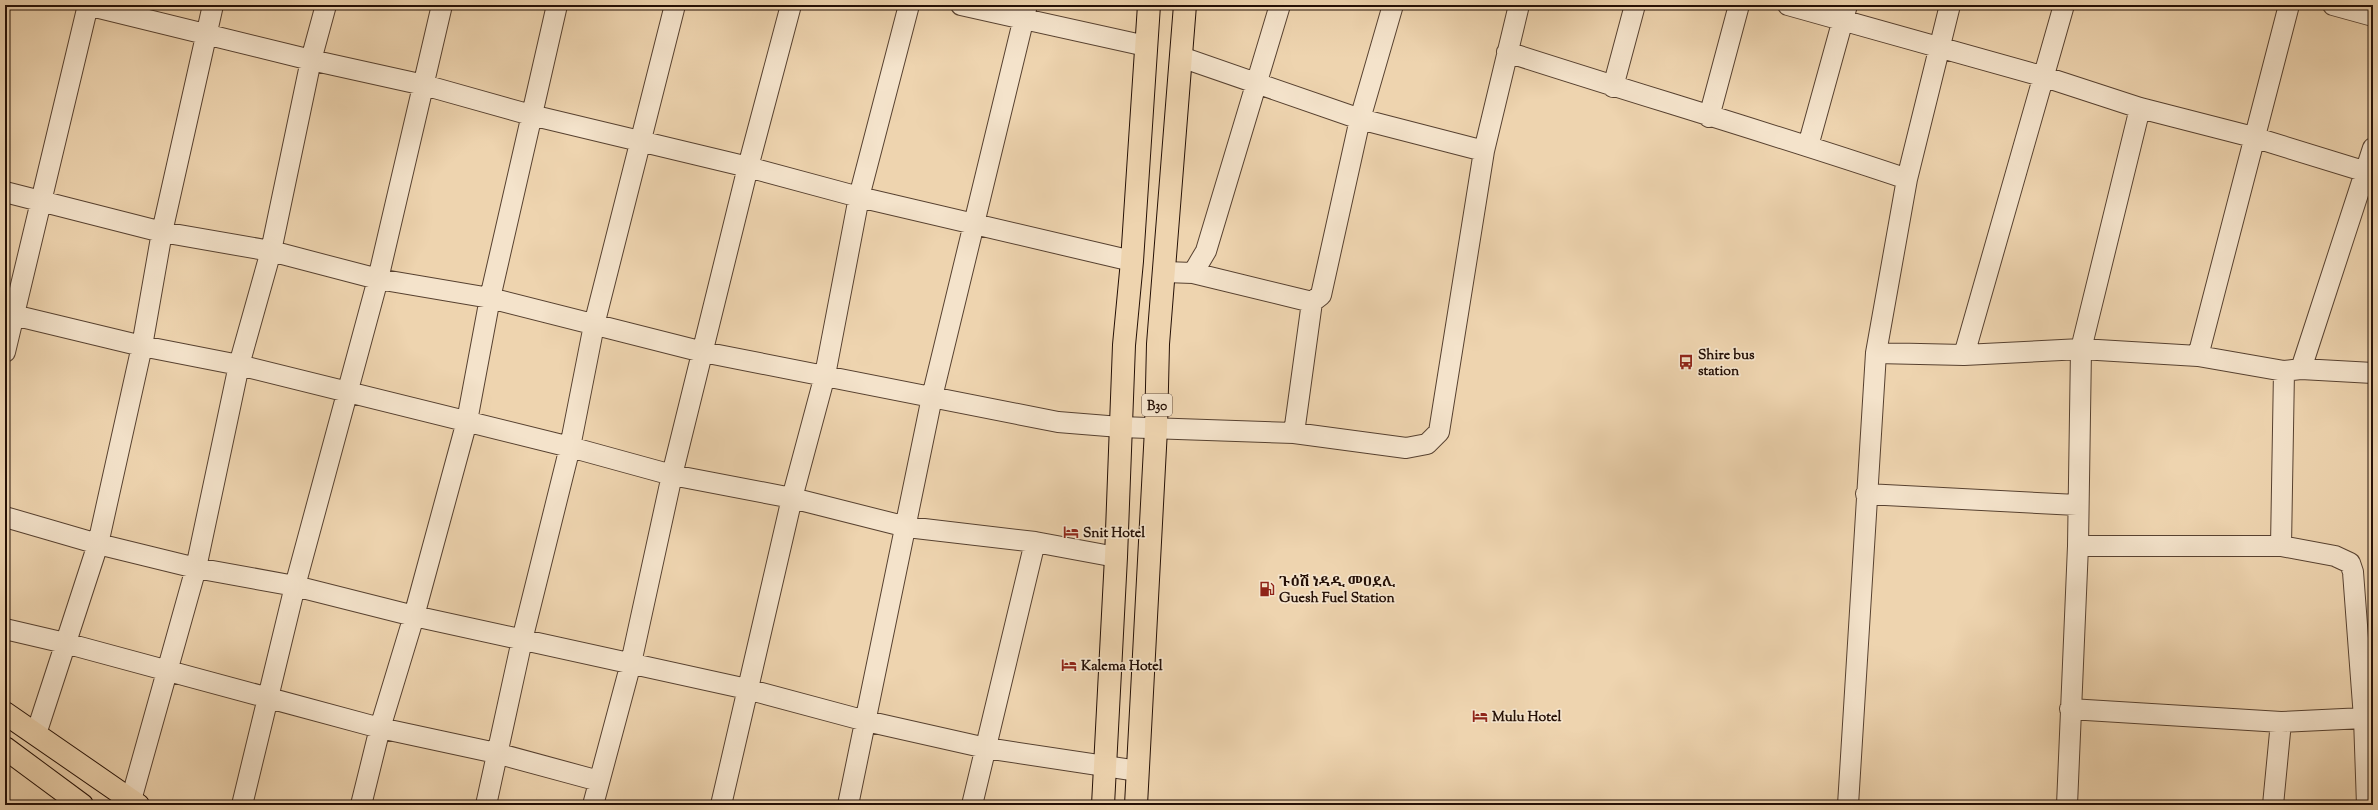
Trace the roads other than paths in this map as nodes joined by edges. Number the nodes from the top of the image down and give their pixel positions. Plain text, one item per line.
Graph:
1 (88, 5) edge
2 (213, 5) edge
3 (326, 5) edge
4 (442, 5) edge
5 (557, 5) edge
6 (675, 5) edge
7 (791, 5) edge
8 (909, 5) edge
9 (961, 5) edge
10 (1149, 5) edge
11 (1185, 5) edge
12 (1280, 5) edge
13 (1393, 5) edge
14 (1519, 5) edge
15 (1635, 5) edge
16 (1739, 5) edge
17 (1788, 5) edge
18 (1950, 5) edge
19 (2064, 5) edge
20 (2289, 5) edge
21 (2333, 5) edge
22 (1026, 11) edge
23 (1845, 13) edge
24 (2373, 16) edge
25 (206, 33) junction
26 (1146, 46) junction
27 (1938, 48) junction
28 (1507, 52) junction
29 (1181, 57) junction
30 (311, 60) junction
31 (2045, 77) junction
32 (1257, 84) junction
33 (424, 85) junction
34 (1613, 87) junction
35 (2140, 108) junction
36 (531, 115) junction
37 (1709, 117) junction
38 (1360, 119) junction
39 (2253, 137) junction
40 (641, 141) junction
41 (1808, 146) junction
42 (2373, 148) edge
43 (1484, 151) junction
44 (748, 167) junction
45 (2370, 173) edge
46 (1907, 179) junction
47 (5, 192) edge
48 (859, 197) junction
49 (42, 201) junction
50 (974, 223) junction
51 (162, 232) junction
52 (271, 251) junction
53 (1132, 262) junction
54 (1165, 272) junction
55 (1193, 273) junction
56 (378, 279) junction
57 (490, 298) junction
58 (1312, 302) junction
59 (9, 314) edge
60 (594, 325) junction
61 (142, 346) junction
62 (2081, 348) junction
63 (5, 352) edge
64 (703, 352) junction
65 (1876, 353) junction
66 (1964, 355) junction
67 (2198, 356) junction
68 (239, 365) junction
69 (2293, 370) junction
70 (2373, 373) edge
71 (825, 375) junction
72 (348, 392) junction
73 (932, 397) junction
74 (467, 421) junction
75 (1120, 427) junction
76 (1156, 429) junction
77 (1294, 433) junction
78 (570, 447) junction
79 (672, 475) junction
80 (1866, 494) junction
81 (792, 498) junction
82 (2077, 505) junction
83 (5, 517) edge
84 (1117, 520) junction
85 (1151, 522) junction
86 (907, 527) junction
87 (1035, 542) junction
88 (98, 544) junction
89 (2078, 546) junction
90 (2281, 546) junction
91 (1116, 557) junction
92 (196, 568) junction
93 (295, 586) junction
94 (414, 616) junction
95 (5, 629) edge
96 (522, 640) junction
97 (65, 643) junction
98 (631, 663) junction
99 (168, 672) junction
100 (747, 689) junction
101 (267, 697) junction
102 (2070, 709) junction
103 (5, 712) edge
104 (2364, 718) junction
105 (866, 721) junction
106 (2281, 722) junction
107 (380, 728) junction
108 (36, 734) junction
109 (5, 748) edge
110 (986, 748) junction
111 (496, 753) junction
112 (1106, 768) junction
113 (1138, 771) junction
114 (599, 780) junction
115 (132, 803) edge
116 (82, 805) edge
117 (242, 805) edge
118 (361, 805) edge
119 (486, 805) edge
120 (593, 805) edge
121 (721, 805) edge
122 (848, 805) edge
123 (972, 805) edge
124 (1103, 805) edge
125 (1136, 805) edge
126 (1848, 805) edge
127 (2067, 805) edge
128 (2272, 805) edge
129 (2367, 805) edge

1 - 25 street
1 - 49 street
2 - 25 street
3 - 30 street
4 - 33 street
5 - 36 street
6 - 40 street
7 - 44 street
8 - 48 street
9 - 22 street
10 - 26 main road, B30
11 - 29 main road, B30
12 - 32 street
13 - 38 street
14 - 28 street
15 - 34 street
16 - 37 street
17 - 23 street
18 - 27 street
19 - 31 street
20 - 39 street
21 - 24 street
22 - 26 street
22 - 50 street
23 - 27 street
23 - 41 street
25 - 30 street
25 - 51 street
26 - 53 main road, B30
27 - 31 street
27 - 46 street
28 - 34 street
28 - 43 street
29 - 32 street
29 - 54 main road, B30
30 - 33 street
30 - 52 street
31 - 35 street
31 - 66 street
32 - 38 street
32 - 55 street
33 - 36 street
33 - 56 street
34 - 37 street
35 - 39 street
35 - 62 street
36 - 40 street
36 - 57 street
37 - 41 street
38 - 43 street
38 - 58 street
39 - 45 street
39 - 67 street
40 - 44 street
40 - 60 street
41 - 46 street
42 - 45 street
43 - 77 street
44 - 48 street
44 - 64 street
45 - 69 street
46 - 65 street
47 - 49 street
48 - 50 street
48 - 71 street
49 - 51 street
49 - 59 street
50 - 53 street
50 - 73 street
51 - 52 street
51 - 61 street
52 - 56 street
52 - 68 street
53 - 75 main road, B30
54 - 55 street
54 - 76 main road, B30
55 - 58 street
56 - 57 street
56 - 72 street
57 - 60 street
57 - 74 street
58 - 77 street
59 - 61 street
59 - 63 street
60 - 64 street
60 - 78 street
61 - 68 street
61 - 88 street
62 - 66 street
62 - 67 street
62 - 82 street
64 - 71 street
64 - 79 street
65 - 66 street
65 - 80 street
67 - 69 street
68 - 72 street
68 - 92 street
69 - 70 street
69 - 90 street
71 - 73 street
71 - 81 street
72 - 74 street
72 - 93 street
73 - 75 street
73 - 86 street
74 - 78 street
74 - 94 street
75 - 76 street
75 - 84 main road, B30
76 - 77 street
76 - 85 main road, B30
78 - 79 street
78 - 96 street
79 - 81 street
79 - 98 street
80 - 82 street
80 - 126 street
81 - 86 street
81 - 100 street
82 - 89 street
83 - 88 street
84 - 85 main road
84 - 91 main road, B30
85 - 113 main road, B30
86 - 87 street
86 - 105 street
87 - 91 street
87 - 110 street
88 - 92 street
88 - 97 street
89 - 90 street
89 - 102 street
90 - 104 street
91 - 112 main road, B30
92 - 93 street
92 - 99 street
93 - 94 street
93 - 101 street
94 - 96 street
94 - 107 street
95 - 97 street
96 - 98 street
96 - 111 street
97 - 99 street
97 - 108 street
98 - 100 street
98 - 114 street
99 - 101 street
99 - 115 street
100 - 105 street
100 - 121 street
101 - 107 street
101 - 117 street
102 - 106 street
102 - 127 street
103 - 108 main road
104 - 106 street
104 - 129 street
105 - 110 street
105 - 122 street
106 - 128 street
107 - 111 street
107 - 118 street
108 - 115 main road
109 - 116 main road
110 - 112 street
110 - 123 street
111 - 114 street
111 - 119 street
112 - 113 street
112 - 124 main road, B30
113 - 125 main road, B30
114 - 120 street

